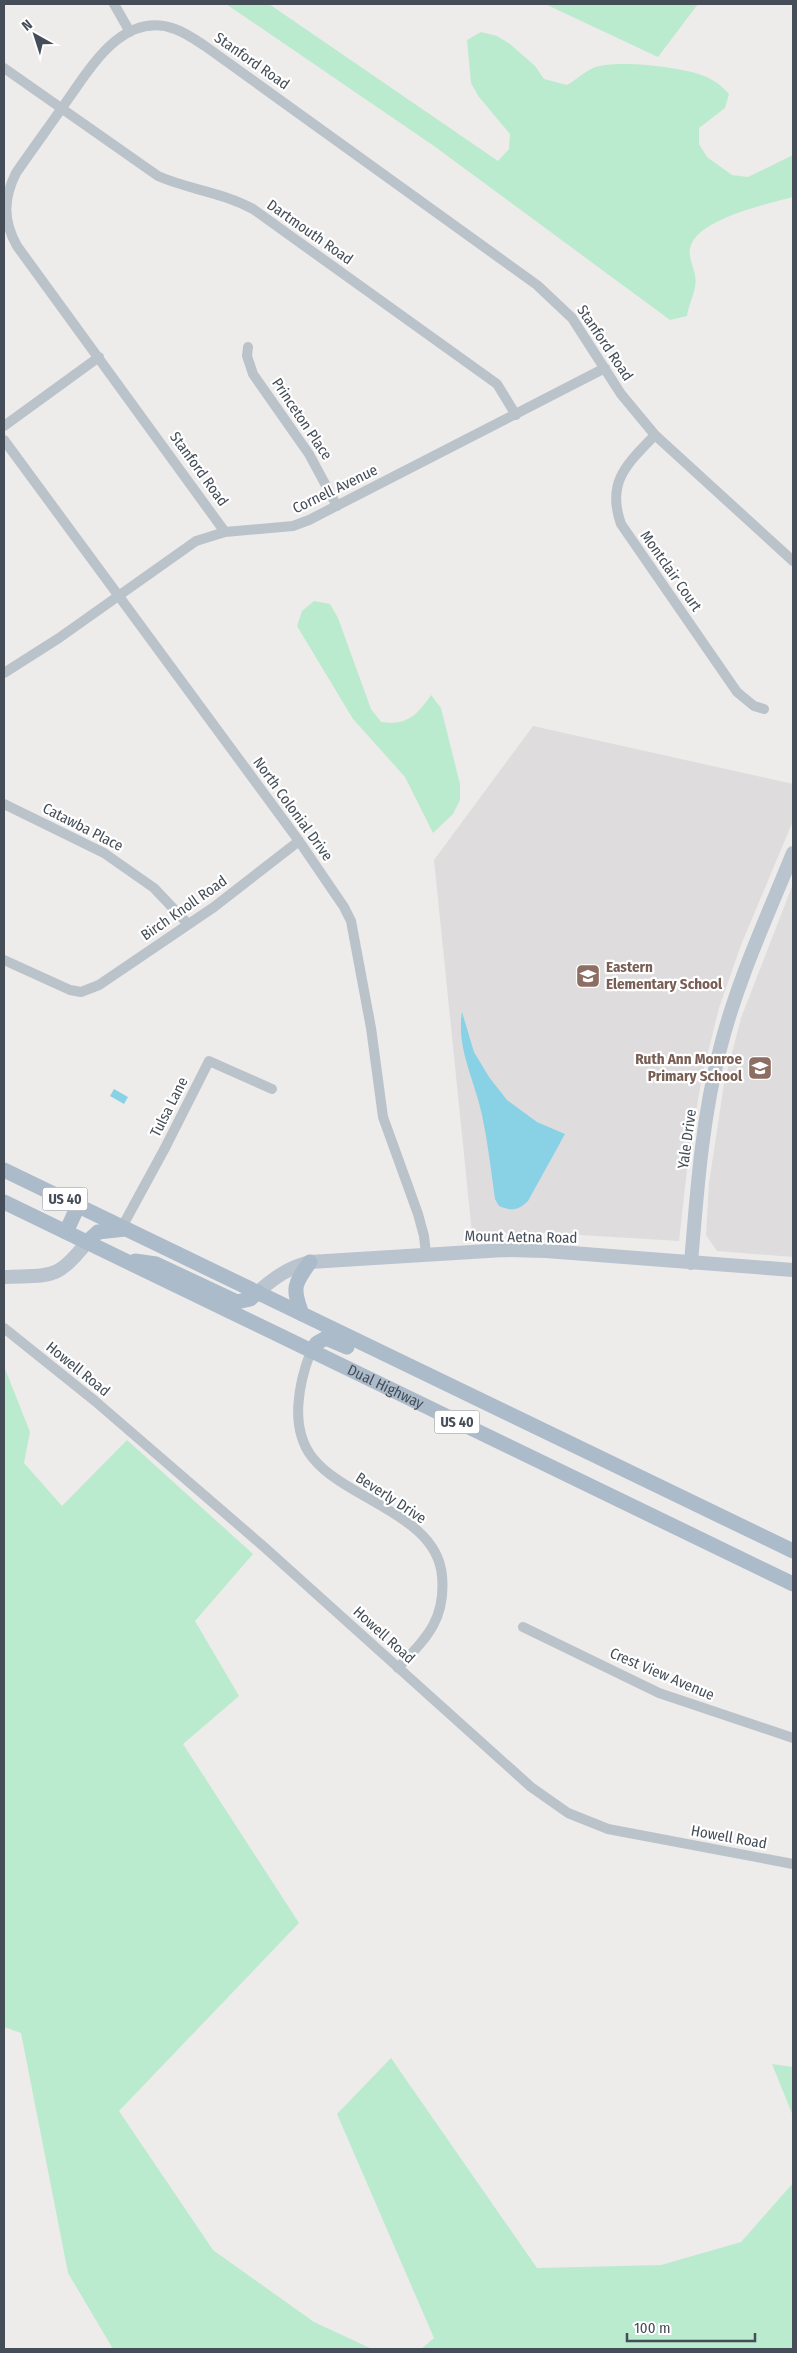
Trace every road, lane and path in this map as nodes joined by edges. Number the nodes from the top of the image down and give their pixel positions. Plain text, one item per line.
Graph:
1 (114, 4) edge
2 (130, 32) junction
3 (4, 68) edge
4 (62, 108) junction
5 (248, 347) dead end
6 (99, 357) junction
7 (605, 368) junction
8 (516, 415) junction
9 (4, 426) edge
10 (655, 435) junction
11 (4, 440) edge
12 (337, 506) junction
13 (226, 532) junction
14 (793, 561) edge
15 (118, 597) junction
16 (4, 673) edge
17 (764, 709) dead end
18 (4, 804) edge
19 (299, 841) junction
20 (793, 853) edge
21 (188, 924) junction
22 (4, 960) edge
23 (272, 1089) dead end
24 (4, 1170) edge
25 (4, 1202) edge
26 (78, 1206) junction
27 (124, 1228) junction
28 (66, 1232) junction
29 (88, 1242) junction
30 (426, 1254) junction
31 (121, 1259) junction
32 (310, 1262) junction
33 (691, 1263) junction
34 (793, 1270) edge
35 (4, 1277) edge
36 (258, 1292) junction
37 (302, 1314) junction
38 (4, 1328) edge
39 (311, 1351) junction
40 (480, 1400) junction
41 (793, 1552) edge
42 (793, 1584) edge
43 (523, 1627) dead end
44 (398, 1668) junction
45 (793, 1738) edge
46 (793, 1864) edge

1 - 2 street
2 - 4 street, Stanford Road
2 - 7 street, Stanford Road
3 - 4 street, Dartmouth Road
4 - 6 street, Stanford Road
4 - 8 street, Dartmouth Road
5 - 12 street, Princeton Place
6 - 9 street
6 - 13 street, Stanford Road
7 - 8 street, Cornell Avenue
7 - 10 street, Stanford Road
8 - 12 street, Cornell Avenue
10 - 14 street, Stanford Road
10 - 17 street, Montclair Court
11 - 15 street, North Colonial Drive
12 - 13 street, Cornell Avenue
13 - 15 street, Cornell Avenue
15 - 16 street, Cornell Avenue
15 - 19 street, North Colonial Drive
18 - 21 street, Catawba Place
19 - 21 street, Birch Knoll Road
19 - 30 street, North Colonial Drive
20 - 33 street, Yale Drive
21 - 22 street, Birch Knoll Road
23 - 27 street, Tulsa Lane
24 - 26 main road, Dual Highway / US 40
25 - 28 main road, Dual Highway / US 40
26 - 27 main road, Dual Highway / US 40
26 - 28 main road
27 - 29 main road
27 - 36 main road, Dual Highway / US 40
28 - 29 main road, Dual Highway / US 40
29 - 31 main road, Dual Highway / US 40
29 - 35 street
30 - 32 street, Mount Aetna Road
30 - 33 street, Mount Aetna Road
31 - 36 main road
31 - 39 main road, Dual Highway / US 40
32 - 36 street, Mount Aetna Road
32 - 37 main road
33 - 34 street, Mount Aetna Road
36 - 37 main road, Dual Highway / US 40
37 - 40 main road, Dual Highway / US 40
38 - 44 street, Howell Road
39 - 40 main road
39 - 42 main road, Dual Highway / US 40
39 - 44 street, Beverly Drive
40 - 41 main road, Dual Highway / US 40
43 - 45 street, Crest View Avenue
44 - 46 street, Howell Road

